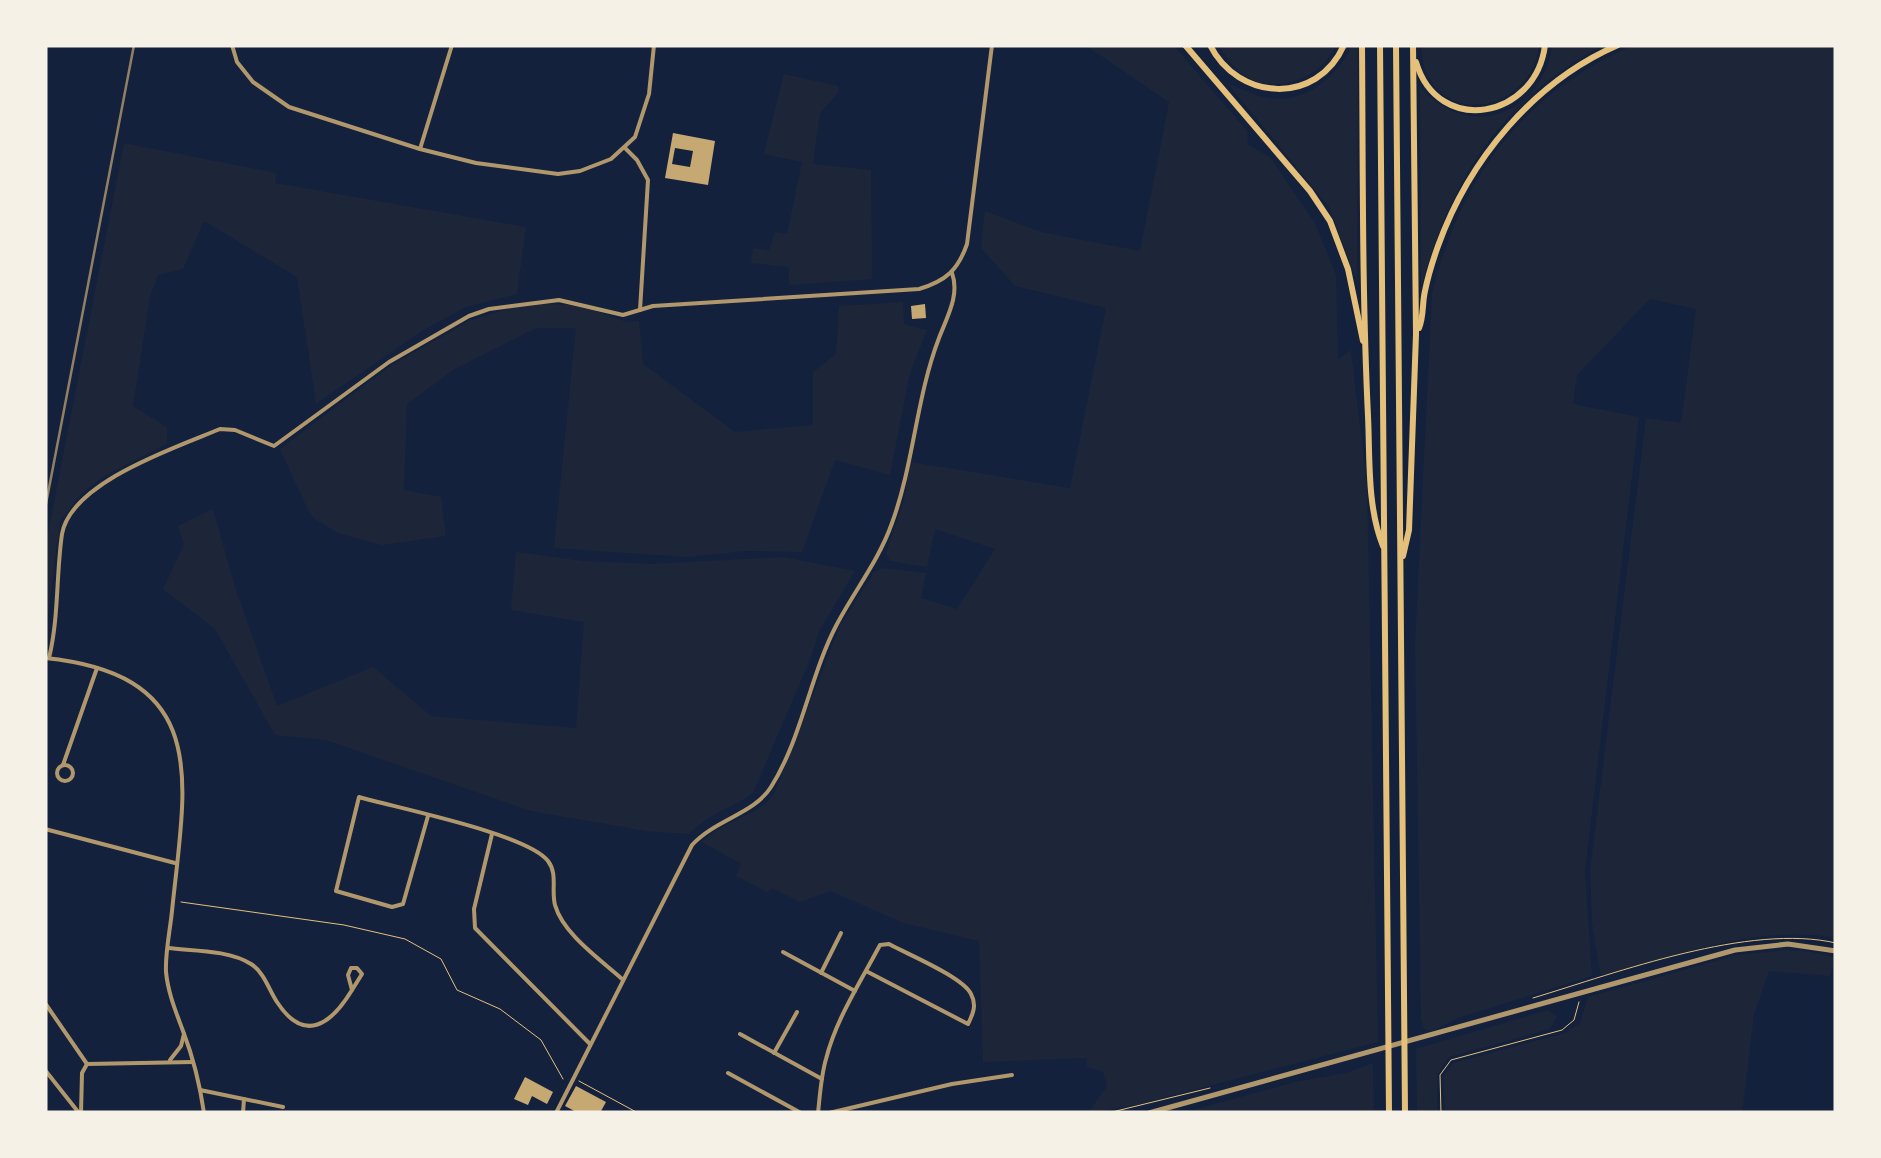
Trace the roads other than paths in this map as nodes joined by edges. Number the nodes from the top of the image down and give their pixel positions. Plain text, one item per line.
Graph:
1 (232, 45) edge
2 (452, 45) edge
3 (654, 45) edge
4 (992, 45) edge
5 (1185, 45) edge
6 (1210, 45) edge
7 (1344, 45) edge
8 (1362, 45) edge
9 (1380, 45) edge
10 (1396, 45) edge
11 (1414, 45) edge
12 (1545, 45) edge
13 (1618, 45) edge
14 (625, 148) junction
15 (420, 150) junction
16 (952, 273) junction
17 (640, 310) junction
18 (1416, 334) junction
19 (1364, 344) junction
20 (1385, 552) junction
21 (1400, 567) junction
22 (47, 658) edge
23 (97, 668) junction
24 (63, 765) dead end
25 (428, 816) junction
26 (45, 829) edge
27 (492, 834) junction
28 (176, 863) junction
29 (841, 934) dead end
30 (168, 948) junction
31 (1836, 951) edge
32 (783, 952) dead end
33 (866, 970) junction
34 (821, 972) junction
35 (622, 979) junction
36 (352, 990) dead end
37 (855, 991) junction
38 (45, 1002) edge
39 (797, 1012) dead end
40 (184, 1034) junction
41 (740, 1034) dead end
42 (590, 1044) junction
43 (774, 1053) junction
44 (168, 1062) junction
45 (193, 1062) junction
46 (88, 1064) junction
47 (45, 1070) edge
48 (728, 1073) dead end
49 (1012, 1075) dead end
50 (822, 1079) junction
51 (200, 1090) junction
52 (244, 1099) junction
53 (283, 1107) dead end
54 (80, 1113) edge
55 (204, 1113) edge
56 (243, 1113) edge
57 (556, 1113) edge
58 (800, 1113) edge
59 (818, 1113) edge
60 (829, 1113) edge
61 (1149, 1113) edge
62 (1389, 1113) edge
63 (1405, 1113) edge

1 - 15 street
2 - 15 street
3 - 14 street
4 - 16 street
5 - 19 highway
6 - 7 highway
8 - 19 highway
9 - 20 highway
10 - 21 highway
11 - 12 highway
11 - 18 highway
13 - 18 highway
14 - 15 street
14 - 17 street
16 - 17 street
16 - 35 street
17 - 22 street
18 - 21 highway
19 - 20 highway
20 - 62 highway
21 - 63 highway
22 - 23 street
23 - 24 street
23 - 28 street
25 - 25 street
25 - 27 street
26 - 28 street
27 - 35 street
27 - 42 street
28 - 30 street
29 - 34 street
30 - 36 street
30 - 40 street
31 - 61 street
32 - 34 street
33 - 33 street
33 - 37 street
34 - 37 street
35 - 42 street
37 - 50 street
38 - 46 street
39 - 43 street
40 - 44 street
40 - 45 street
41 - 43 street
42 - 57 street
43 - 50 street
44 - 45 street
44 - 46 street
45 - 51 street
46 - 54 street
47 - 54 street
48 - 58 street
49 - 60 street
50 - 59 street
51 - 52 street
51 - 55 street
52 - 53 street
52 - 56 street

